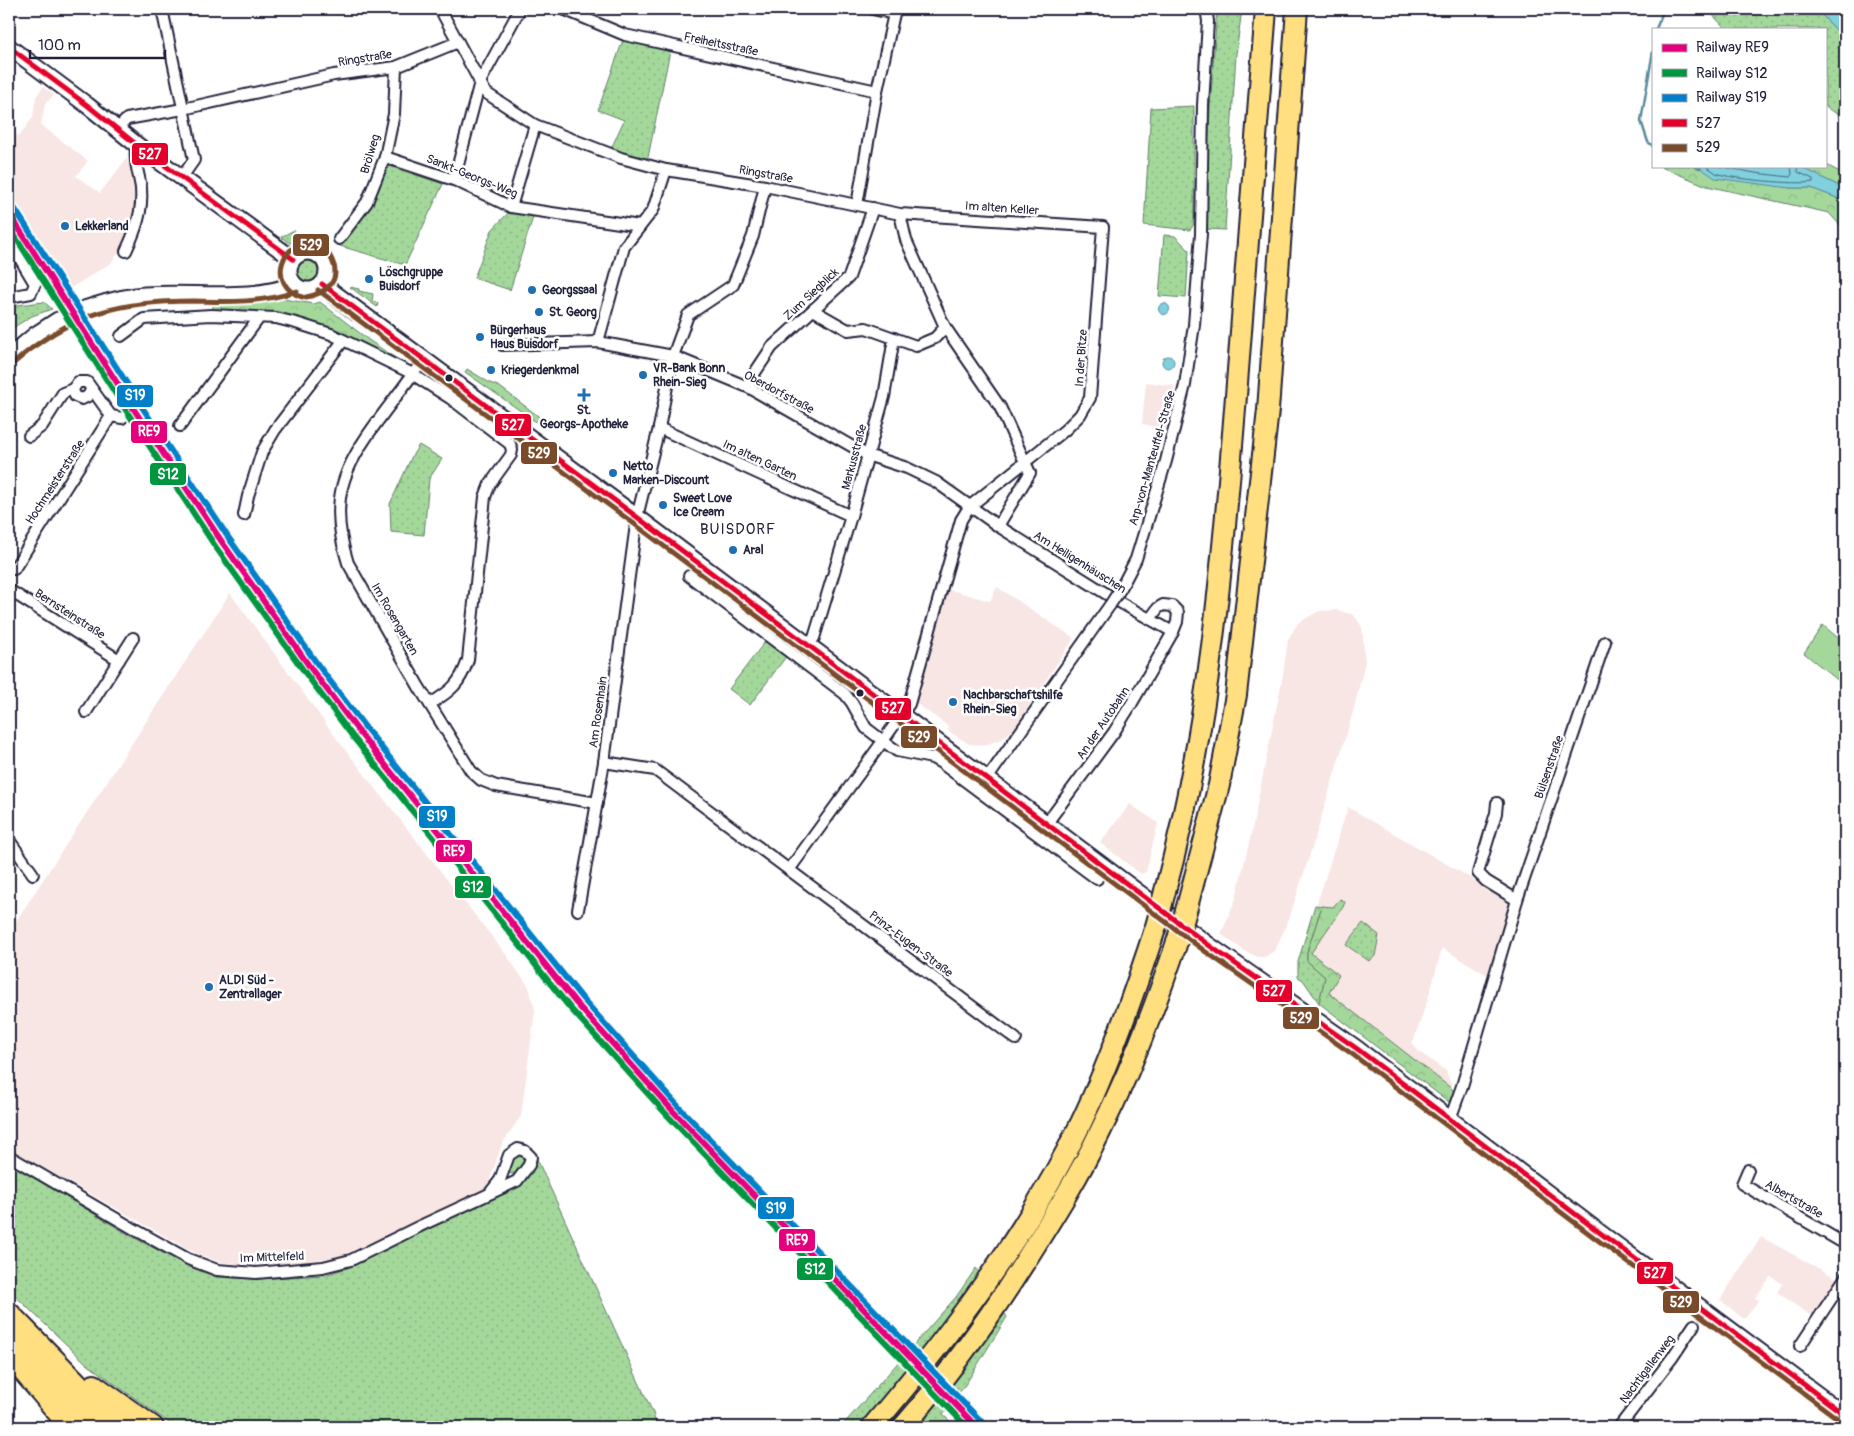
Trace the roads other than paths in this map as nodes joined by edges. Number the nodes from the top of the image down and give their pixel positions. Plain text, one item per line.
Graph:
1 (162, 9) edge
2 (440, 9) edge
3 (520, 9) edge
4 (563, 9) edge
5 (873, 9) edge
6 (1206, 9) edge
7 (1266, 9) edge
8 (1297, 9) edge
9 (894, 11) edge
10 (458, 42) junction
11 (9, 47) edge
12 (396, 67) junction
13 (480, 82) junction
14 (877, 91) junction
15 (184, 109) junction
16 (535, 125) junction
17 (117, 129) junction
18 (137, 145) junction
19 (385, 157) junction
20 (666, 170) junction
21 (182, 177) junction
22 (454, 180) junction
23 (765, 186) junction
24 (856, 205) junction
25 (511, 207) junction
26 (872, 208) junction
27 (900, 214) junction
28 (640, 226) junction
29 (1103, 227) joint
30 (340, 239) dead end
31 (9, 240) edge
32 (126, 251) dead end
33 (292, 259) junction
34 (294, 284) junction
35 (322, 284) junction
36 (9, 297) edge
37 (813, 310) junction
38 (78, 311) tunnel mouth
39 (259, 318) junction
40 (58, 320) tunnel mouth
41 (945, 327) junction
42 (122, 336) dead end
43 (894, 338) junction
44 (343, 340) junction
45 (598, 342) junction
46 (502, 345) dead end
47 (672, 356) junction
48 (9, 357) edge
49 (423, 360) junction
50 (412, 375) junction
51 (748, 387) junction
52 (180, 426) dead end
53 (659, 428) junction
54 (29, 436) dead end
55 (866, 454) junction
56 (1024, 461) junction
57 (969, 507) junction
58 (244, 515) dead end
59 (851, 516) junction
60 (637, 517) junction
61 (998, 526) junction
62 (10, 571) edge
63 (689, 576) dead end
64 (9, 590) edge
65 (1150, 619) junction
66 (1173, 632) junction
67 (133, 638) dead end
68 (814, 638) dead end
69 (1605, 642) dead end
70 (118, 660) junction
71 (430, 704) junction
72 (86, 712) dead end
73 (901, 716) junction
74 (883, 741) junction
75 (604, 762) junction
76 (987, 779) junction
77 (597, 803) junction
78 (1497, 803) dead end
79 (1047, 823) junction
80 (9, 840) edge
81 (789, 870) junction
82 (33, 874) dead end
83 (1097, 879) dead end
84 (1517, 900) junction
85 (578, 910) dead end
86 (1016, 1039) dead end
87 (1449, 1118) junction
88 (9, 1156) edge
89 (1748, 1170) dead end
90 (489, 1194) junction
91 (1845, 1244) edge
92 (1845, 1278) edge
93 (9, 1313) edge
94 (1694, 1324) dead end
95 (28, 1332) junction
96 (9, 1339) edge
97 (1800, 1346) dead end
98 (9, 1354) edge
99 (1845, 1414) edge
100 (1624, 1425) edge
101 (70, 1427) edge
102 (98, 1427) edge
103 (123, 1427) edge
104 (153, 1427) edge
105 (872, 1427) edge
106 (903, 1427) edge

1 - 15 street
2 - 10 street
3 - 13 street
4 - 14 street, Freiheitsstraße
5 - 9 street
6 - 76 street, Arp-von-Manteuffel-Straße, bridge
7 - 105 highway, bridge
8 - 106 highway, bridge
9 - 14 street
10 - 12 street, Ringstraße
10 - 13 street, Ringstraße
11 - 17 main road
12 - 15 street, Ringstraße
12 - 19 street, Brölweg
13 - 16 street, Ringstraße
13 - 22 street
14 - 24 street
15 - 17 street, Ringstraße
15 - 21 street
16 - 20 street, Ringstraße
16 - 25 street
17 - 18 main road
18 - 21 main road
18 - 32 street
19 - 22 street, Sankt-Georgs-Weg
19 - 30 street, Brölweg
20 - 23 street, Ringstraße
20 - 28 street
21 - 33 main road
22 - 25 street, Sankt-Georgs-Weg
23 - 24 street, Ringstraße
23 - 47 street, Am Rosenhain
24 - 26 street, Ringstraße
25 - 28 street, Sankt-Georgs-Weg
26 - 27 street, Ringstraße
26 - 37 street, Zum Siegblick
27 - 29 street, Im alten Keller
27 - 41 street
28 - 45 street
29 - 56 street, In der Bitze
31 - 36 street
33 - 34 main road
33 - 35 main road
34 - 35 main road
34 - 38 main road
35 - 49 main road
37 - 43 street
37 - 51 street, Zum Siegblick
39 - 42 street
39 - 44 street
39 - 52 street
40 - 48 main road
41 - 43 street
41 - 56 street
43 - 55 street, Markusstraße
44 - 50 street
44 - 58 street
45 - 46 street, Oberdorfstraße
45 - 47 street, Oberdorfstraße
47 - 51 street, Oberdorfstraße
47 - 53 street, Am Rosenhain
49 - 50 street, Im Rosengarten
49 - 60 main road
50 - 71 street, Im Rosengarten
50 - 71 street
51 - 55 street, Oberdorfstraße
53 - 59 street, Im alten Garten
53 - 60 street, Am Rosenhain
54 - 62 street, Hochmeisterstraße
55 - 57 street, Oberdorfstraße
55 - 59 street, Markusstraße
56 - 57 street
56 - 61 street
57 - 61 street, Am Heiligenhäuschen
57 - 73 street
59 - 68 street, Markusstraße
60 - 73 main road
60 - 75 street, Am Rosenhain
61 - 65 street, Am Heiligenhäuschen
63 - 74 street
64 - 70 street, Bernsteinstraße
65 - 66 street, Am Heiligenhäuschen
65 - 66 street
66 - 79 street, An der Autobahn
67 - 70 street
69 - 84 street, Bülsenstraße
70 - 72 street
71 - 77 street, Im Rosengarten
73 - 74 street
73 - 76 main road
74 - 81 street
74 - 83 street
75 - 77 street, Am Rosenhain
75 - 81 street, Prinz-Eugen-Straße
76 - 79 main road
77 - 85 street, Am Rosenhain
78 - 84 street
79 - 87 main road
80 - 82 street
81 - 86 street, Prinz-Eugen-Straße
84 - 87 street, Bülsenstraße
87 - 99 main road
88 - 90 street, Im Mittelfeld
89 - 91 street, Albertstraße
90 - 90 street, Im Mittelfeld
92 - 97 street
93 - 95 highway
94 - 100 street, Nachtigallenweg
95 - 103 highway
95 - 104 highway
96 - 102 highway
98 - 101 highway

